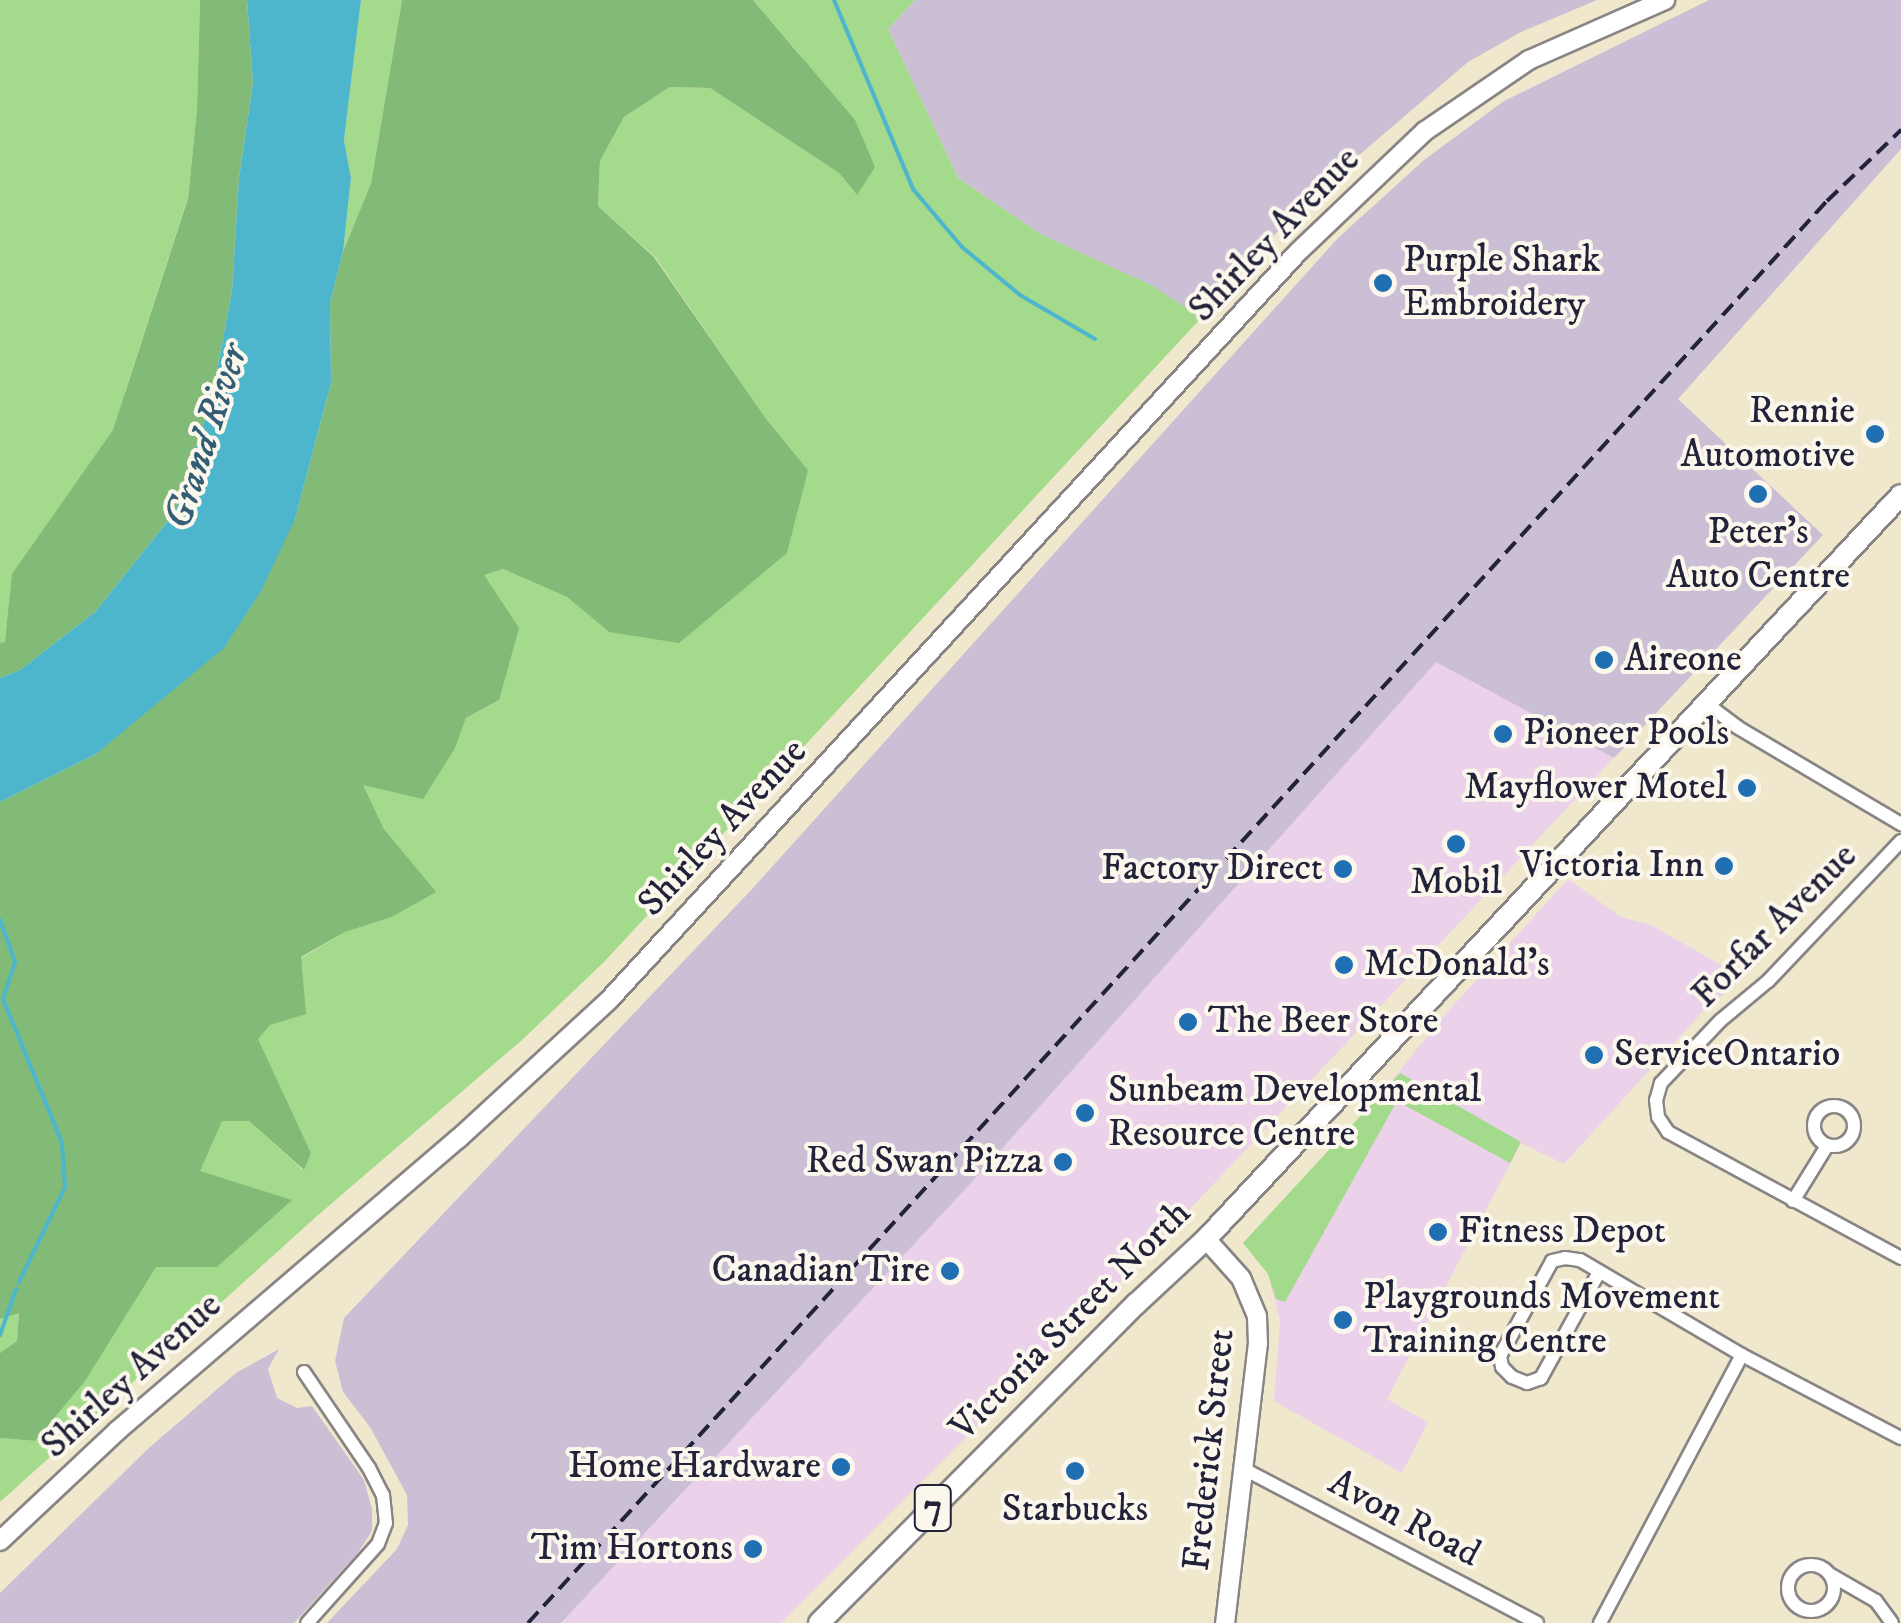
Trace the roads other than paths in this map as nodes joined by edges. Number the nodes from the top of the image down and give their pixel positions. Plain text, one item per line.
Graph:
1 (1665, 0) edge
2 (1901, 495) edge
3 (1707, 704) junction
4 (1901, 824) edge
5 (1901, 841) edge
6 (1827, 1146) dead end
7 (1794, 1201) junction
8 (1206, 1239) junction
9 (1901, 1258) edge
10 (1598, 1274) junction
11 (1742, 1355) junction
12 (304, 1372) dead end
13 (1901, 1438) edge
14 (1244, 1469) junction
15 (0, 1541) edge
16 (1831, 1575) dead end
17 (307, 1623) edge
18 (819, 1623) edge
19 (1225, 1623) edge
20 (1537, 1623) edge
21 (1600, 1623) edge
22 (1892, 1623) edge

1 - 15 main road, Shirley Avenue
2 - 3 main road, Victoria Street North / 7
3 - 4 street, Forfar Avenue
3 - 8 main road, Victoria Street North / 7
5 - 7 street, Forfar Avenue
6 - 7 street
7 - 9 street, Forfar Avenue
8 - 14 main road, Frederick Street
8 - 18 main road, Victoria Street North / 7
10 - 10 street
10 - 11 street
11 - 13 street
11 - 21 street
12 - 17 street
14 - 19 main road, Frederick Street
14 - 20 street, Avon Road
16 - 22 street

